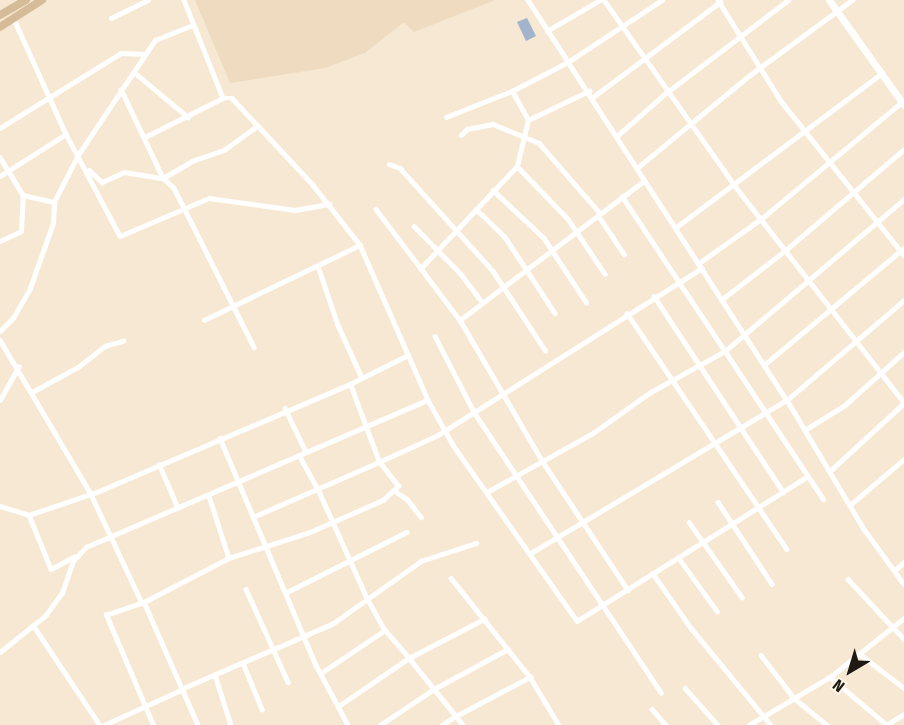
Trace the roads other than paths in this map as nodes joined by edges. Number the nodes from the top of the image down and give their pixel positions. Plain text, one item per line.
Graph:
1 (26, 0) edge
2 (42, 0) edge
3 (148, 0) edge
4 (184, 0) edge
5 (528, 0) edge
6 (602, 0) edge
7 (662, 0) edge
8 (788, 0) edge
9 (830, 0) edge
10 (852, 0) edge
11 (719, 1) edge
12 (0, 15) edge
13 (111, 18) dead end
14 (14, 19) junction
15 (193, 25) junction
16 (0, 27) edge
17 (623, 29) junction
18 (547, 31) dead end
19 (740, 35) junction
20 (147, 54) junction
21 (644, 61) junction
22 (568, 62) junction
23 (135, 73) junction
24 (882, 73) junction
25 (121, 89) junction
26 (512, 91) junction
27 (666, 93) junction
28 (590, 94) junction
29 (223, 98) junction
30 (49, 99) junction
31 (903, 103) edge
32 (188, 117) junction
33 (446, 117) dead end
34 (528, 120) junction
35 (691, 124) junction
36 (256, 127) junction
37 (0, 128) edge
38 (66, 134) junction
39 (461, 135) dead end
40 (526, 136) junction
41 (617, 136) junction
42 (145, 137) junction
43 (904, 149) edge
44 (78, 155) junction
45 (0, 157) edge
46 (832, 160) junction
47 (389, 164) dead end
48 (517, 166) junction
49 (87, 168) junction
50 (637, 168) junction
51 (7, 170) junction
52 (0, 176) edge
53 (163, 178) junction
54 (644, 181) junction
55 (735, 186) junction
56 (493, 190) junction
57 (857, 191) junction
58 (23, 195) junction
59 (622, 196) junction
60 (904, 199) edge
61 (54, 201) junction
62 (329, 204) junction
63 (184, 208) junction
64 (376, 209) dead end
65 (476, 209) junction
66 (599, 214) junction
67 (761, 219) junction
68 (879, 222) junction
69 (414, 226) dead end
70 (675, 228) junction
71 (458, 230) junction
72 (576, 231) junction
73 (0, 241) edge
74 (360, 245) junction
75 (787, 249) junction
76 (439, 250) junction
77 (552, 250) junction
78 (903, 251) edge
79 (624, 254) dead end
80 (701, 265) junction
81 (318, 266) junction
82 (528, 268) junction
83 (420, 269) junction
84 (605, 274) dead end
85 (810, 280) junction
86 (680, 281) junction
87 (502, 287) junction
88 (654, 296) junction
89 (721, 300) junction
90 (904, 300) edge
91 (586, 302) dead end
92 (483, 303) junction
93 (234, 308) junction
94 (832, 309) junction
95 (555, 313) dead end
96 (627, 313) junction
97 (204, 320) dead end
98 (460, 320) junction
99 (0, 331) edge
100 (435, 336) dead end
101 (743, 336) junction
102 (0, 340) edge
103 (858, 340) junction
104 (123, 341) dead end
105 (254, 347) dead end
106 (545, 350) dead end
107 (725, 351) junction
108 (904, 352) edge
109 (408, 355) junction
110 (701, 364) junction
111 (764, 365) junction
112 (18, 367) junction
113 (880, 372) junction
114 (362, 378) junction
115 (675, 380) junction
116 (350, 384) junction
117 (32, 392) junction
118 (501, 394) junction
119 (0, 400) edge
120 (428, 400) junction
121 (787, 400) junction
122 (904, 403) edge
123 (285, 408) junction
124 (474, 412) junction
125 (764, 415) junction
126 (365, 424) junction
127 (739, 428) junction
128 (444, 429) junction
129 (805, 430) junction
130 (220, 438) junction
131 (715, 443) junction
132 (305, 450) junction
133 (299, 455) junction
134 (904, 459) edge
135 (379, 462) junction
136 (543, 462) junction
137 (159, 464) junction
138 (830, 471) junction
139 (516, 477) junction
140 (807, 477) junction
141 (240, 481) junction
142 (318, 489) junction
143 (395, 491) junction
144 (90, 492) junction
145 (487, 492) junction
146 (783, 492) junction
147 (209, 496) dead end
148 (823, 499) dead end
149 (718, 502) dead end
150 (850, 505) junction
151 (0, 506) edge
152 (757, 507) junction
153 (178, 508) junction
154 (29, 515) junction
155 (253, 517) junction
156 (421, 517) dead end
157 (689, 522) dead end
158 (583, 523) junction
159 (331, 524) junction
160 (407, 532) dead end
161 (110, 537) junction
162 (557, 538) junction
163 (476, 543) dead end
164 (265, 547) junction
165 (787, 549) dead end
166 (531, 553) junction
167 (80, 555) junction
168 (677, 556) dead end
169 (229, 558) junction
170 (348, 559) junction
171 (904, 562) edge
172 (894, 571) junction
173 (654, 575) dead end
174 (451, 578) dead end
175 (848, 579) dead end
176 (772, 584) dead end
177 (904, 584) edge
178 (246, 589) dead end
179 (628, 590) junction
180 (285, 593) junction
181 (742, 597) dead end
182 (367, 598) junction
183 (142, 602) junction
184 (602, 605) junction
185 (717, 611) dead end
186 (904, 618) edge
187 (484, 619) junction
188 (33, 625) junction
189 (891, 628) junction
190 (385, 630) junction
191 (307, 636) junction
192 (904, 639) edge
193 (508, 649) junction
194 (275, 650) junction
195 (0, 652) edge
196 (861, 655) junction
197 (761, 656) dead end
198 (409, 658) junction
199 (243, 663) junction
200 (321, 673) junction
201 (215, 675) junction
202 (530, 677) junction
203 (830, 677) junction
204 (288, 682) dead end
205 (685, 688) dead end
206 (904, 688) edge
207 (181, 689) junction
208 (435, 689) junction
209 (661, 692) dead end
210 (794, 698) junction
211 (142, 705) junction
212 (340, 705) junction
213 (262, 709) dead end
214 (652, 709) dead end
215 (904, 714) edge
216 (456, 716) junction
217 (761, 717) junction
218 (102, 725) edge
219 (153, 725) edge
220 (198, 725) edge
221 (231, 725) edge
222 (348, 725) edge
223 (380, 725) edge
224 (442, 725) edge
225 (463, 725) edge
226 (559, 725) edge
227 (666, 725) edge
228 (718, 725) edge
229 (748, 725) edge
230 (771, 725) edge
231 (827, 725) edge
232 (887, 725) edge

1 - 12 main road
2 - 14 main road
3 - 13 street
4 - 15 street
5 - 28 street
6 - 17 street
6 - 18 street
7 - 17 street
8 - 19 street
9 - 24 main road
10 - 35 street
11 - 19 street
11 - 21 street
14 - 16 main road
14 - 30 street
15 - 20 street
15 - 29 street
17 - 21 street
17 - 22 street
19 - 27 street
19 - 46 street
20 - 23 street
20 - 30 street
21 - 27 street
21 - 28 street
22 - 26 street
22 - 28 street
23 - 25 street
23 - 32 street
24 - 31 main road
24 - 55 street
25 - 42 street
25 - 44 street
26 - 33 street
26 - 34 street
27 - 35 street
27 - 41 street
28 - 34 street
28 - 41 street
29 - 32 street
29 - 36 street
30 - 37 street
30 - 38 street
31 - 46 street
32 - 42 street
34 - 40 street
35 - 50 street
35 - 55 street
36 - 53 street
36 - 62 street
38 - 44 street
38 - 51 street
39 - 40 street
40 - 48 street
40 - 66 street
41 - 50 street
42 - 53 street
43 - 57 street
44 - 49 street
44 - 61 street
45 - 51 street
46 - 57 street
46 - 67 street
47 - 71 street
48 - 56 street
48 - 72 street
49 - 53 street
49 - 63 street
50 - 54 street
51 - 52 street
51 - 58 street
53 - 63 street
54 - 59 street
54 - 70 street
55 - 67 street
55 - 70 street
56 - 65 street
56 - 77 street
57 - 68 street
57 - 75 street
58 - 61 street
58 - 73 street
59 - 66 street
59 - 86 street
60 - 68 street
61 - 99 street
62 - 63 street
62 - 74 street
63 - 93 street
64 - 83 street
65 - 71 street
65 - 82 street
66 - 72 street
66 - 79 street
67 - 75 street
67 - 80 street
68 - 78 street
68 - 85 street
69 - 76 street
70 - 80 street
71 - 76 street
71 - 87 street
72 - 77 street
72 - 84 street
74 - 81 street
74 - 109 street
75 - 85 street
75 - 89 street
76 - 83 street
76 - 92 street
77 - 82 street
77 - 91 street
78 - 94 street
80 - 86 street
80 - 89 street
81 - 93 street
81 - 114 street
82 - 87 street
82 - 95 street
83 - 98 street
85 - 94 street
85 - 101 street
86 - 88 street
86 - 107 street
87 - 92 street
87 - 106 street
88 - 96 street
88 - 110 street
89 - 101 street
90 - 103 street
92 - 98 street
93 - 97 street
93 - 105 street
94 - 103 street
94 - 111 street
96 - 115 street
96 - 118 street
98 - 118 street
100 - 124 street
101 - 107 street
101 - 111 street
102 - 112 street
103 - 113 street
103 - 121 street
104 - 117 street
107 - 110 street
107 - 125 street
108 - 113 street
109 - 114 street
109 - 120 street
110 - 115 street
110 - 127 street
111 - 121 street
112 - 117 street
112 - 119 street
113 - 122 street
113 - 129 street
114 - 116 street
115 - 131 street
115 - 136 street
116 - 123 street
116 - 126 street
117 - 144 street
118 - 124 street
118 - 136 street
120 - 126 street
120 - 128 street
121 - 125 street
121 - 129 street
122 - 138 street
123 - 130 street
123 - 132 street
124 - 128 street
124 - 139 street
125 - 127 street
125 - 140 street
126 - 132 street
126 - 135 street
127 - 131 street
127 - 146 street
128 - 135 street
128 - 145 street
129 - 138 street
130 - 137 street
130 - 141 street
131 - 152 street
131 - 158 street
132 - 133 street
133 - 141 street
133 - 142 street
134 - 150 street
135 - 142 street
135 - 143 street
136 - 139 street
136 - 158 street
137 - 144 street
137 - 153 street
138 - 150 street
139 - 145 street
139 - 162 street
140 - 146 street
140 - 148 street
141 - 153 street
141 - 155 street
142 - 155 street
142 - 159 street
143 - 156 street
143 - 159 street
144 - 154 street
144 - 161 street
145 - 166 street
146 - 152 street
147 - 169 street
149 - 176 street
150 - 172 street
151 - 154 street
152 - 165 street
152 - 179 street
153 - 161 street
154 - 167 street
155 - 164 street
157 - 181 street
158 - 162 street
158 - 179 street
159 - 164 street
159 - 170 street
160 - 170 street
161 - 167 street
161 - 183 street
162 - 166 street
162 - 184 street
163 - 182 street
164 - 169 street
164 - 180 street
166 - 184 street
167 - 188 street
168 - 185 street
169 - 183 street
170 - 180 street
170 - 182 street
171 - 172 street
172 - 177 street
173 - 217 street
174 - 187 street
175 - 189 street
178 - 194 street
179 - 184 street
180 - 191 street
182 - 190 street
182 - 191 street
183 - 207 street
183 - 211 street
184 - 209 street
186 - 189 street
187 - 193 street
187 - 198 street
188 - 195 street
188 - 218 street
189 - 192 street
189 - 196 street
190 - 198 street
190 - 200 street
191 - 194 street
191 - 200 street
191 - 207 street
193 - 202 street
193 - 208 street
194 - 199 street
194 - 204 street
196 - 203 street
196 - 206 street
197 - 210 street
198 - 208 street
198 - 212 street
199 - 201 street
199 - 213 street
200 - 212 street
201 - 207 street
201 - 221 street
202 - 216 street
202 - 226 street
203 - 210 street
203 - 232 street
205 - 228 street
207 - 211 street
207 - 220 street
208 - 216 street
208 - 223 street
210 - 217 street
210 - 231 street
211 - 218 street
211 - 219 street
212 - 222 street
214 - 227 street
215 - 232 street
216 - 224 street
216 - 225 street
217 - 229 street
217 - 230 street

